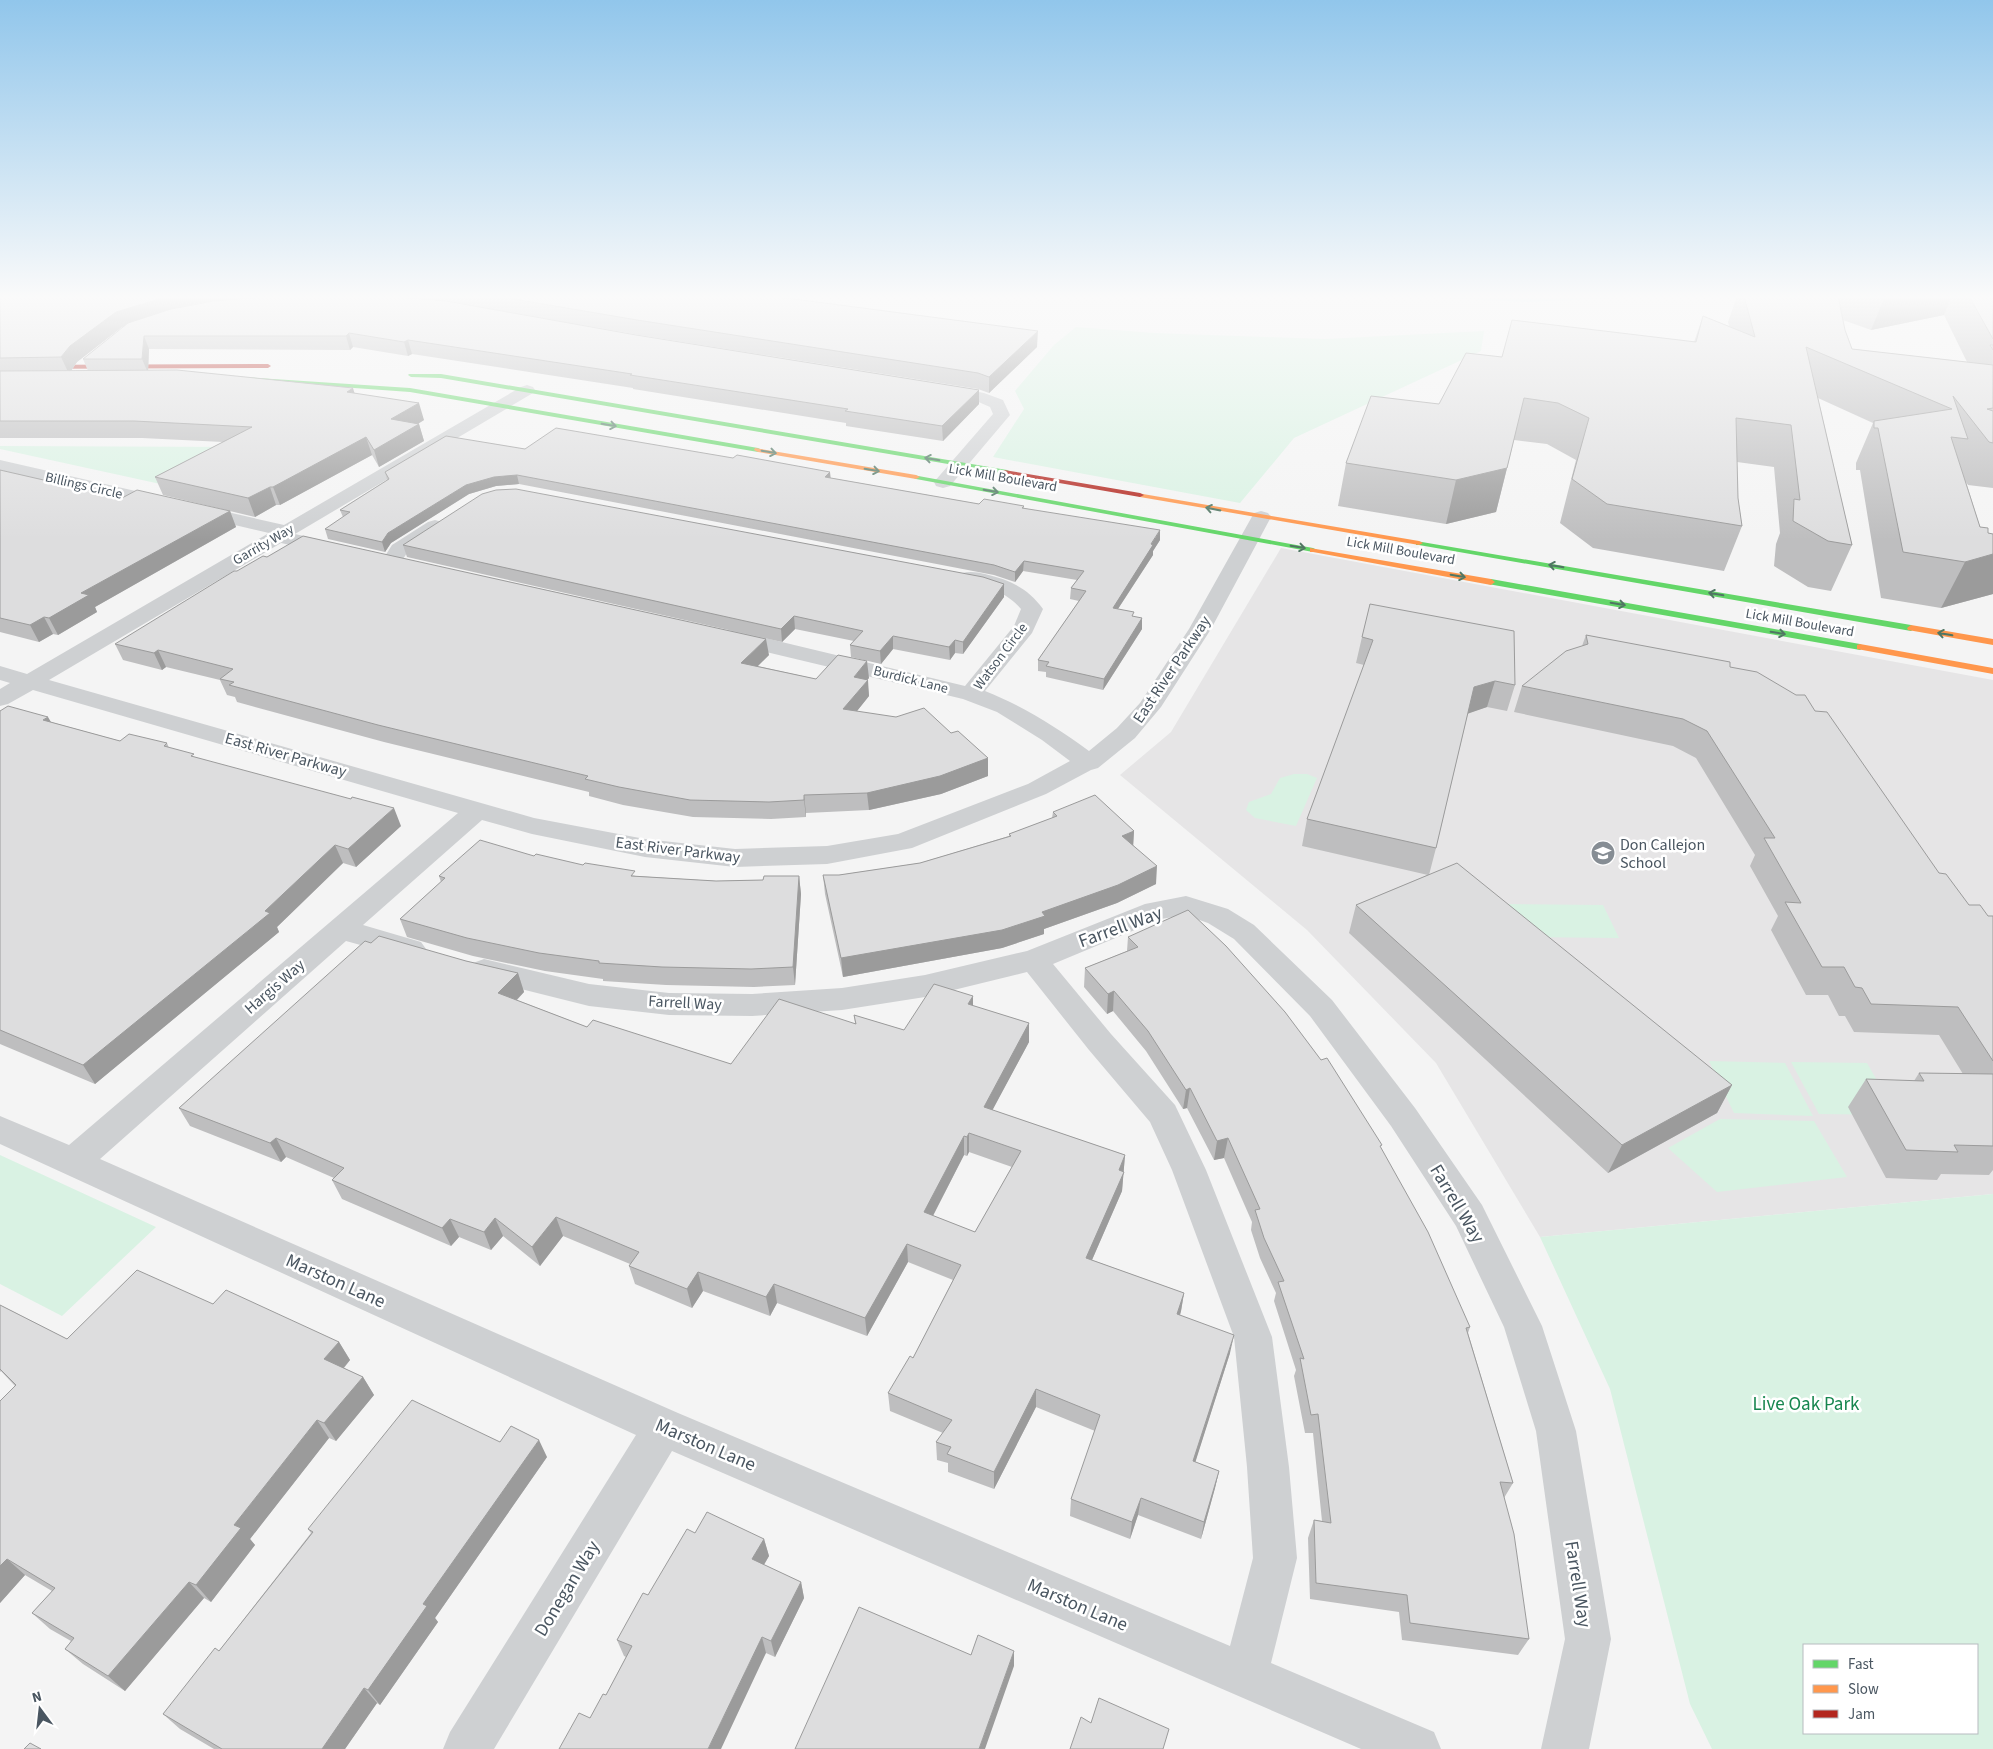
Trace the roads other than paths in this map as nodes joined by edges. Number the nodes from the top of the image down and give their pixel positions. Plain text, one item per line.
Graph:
1 (76, 378) edge
2 (450, 378) edge
3 (230, 379) edge
4 (74, 381) edge
5 (924, 387) edge
6 (527, 390) junction
7 (499, 406) junction
8 (0, 464) edge
9 (958, 464) junction
10 (943, 482) junction
11 (452, 516) edge
12 (1261, 517) junction
13 (282, 534) junction
14 (1250, 539) junction
15 (348, 552) edge
16 (393, 561) edge
17 (952, 574) edge
18 (713, 633) edge
19 (1993, 642) edge
20 (1993, 671) edge
21 (0, 673) edge
22 (30, 681) junction
23 (971, 694) junction
24 (0, 699) edge
25 (1089, 763) junction
26 (476, 811) junction
27 (340, 929) junction
28 (1034, 960) junction
29 (0, 1129) edge
30 (73, 1162) junction
31 (664, 1427) junction
32 (1245, 1676) junction
33 (467, 1749) edge
34 (1417, 1749) edge
35 (1565, 1749) edge

1 - 4 street
2 - 6 main road, Lick Mill Boulevard
3 - 7 main road, Lick Mill Boulevard
5 - 9 street
6 - 7 street, Garrity Way
9 -> 6 main road, Lick Mill Boulevard
7 -> 10 main road, Lick Mill Boulevard
7 - 13 street, Garrity Way
8 - 13 street, Billings Circle
9 - 10 street
12 -> 9 main road, Lick Mill Boulevard
10 -> 14 main road, Lick Mill Boulevard
11 - 16 street
12 - 14 street, East River Parkway
19 -> 12 main road, Lick Mill Boulevard
13 - 15 street
13 - 22 street, Garrity Way
14 -> 20 main road, Lick Mill Boulevard
14 - 25 street, East River Parkway
17 - 23 street, Watson Circle
18 - 23 street, Burdick Lane
21 - 22 street, East River Parkway
22 - 24 street, Garrity Way
22 - 26 street, East River Parkway
23 - 25 street, Burdick Lane
25 - 26 street, East River Parkway
26 - 27 street, Hargis Way
27 - 28 street, Farrell Way
27 - 30 street, Hargis Way
28 - 32 street
28 - 35 street, Farrell Way
29 - 30 street, Marston Lane
30 - 31 street, Marston Lane
31 - 32 street, Marston Lane
31 - 33 street, Donegan Way
32 - 34 street, Marston Lane

